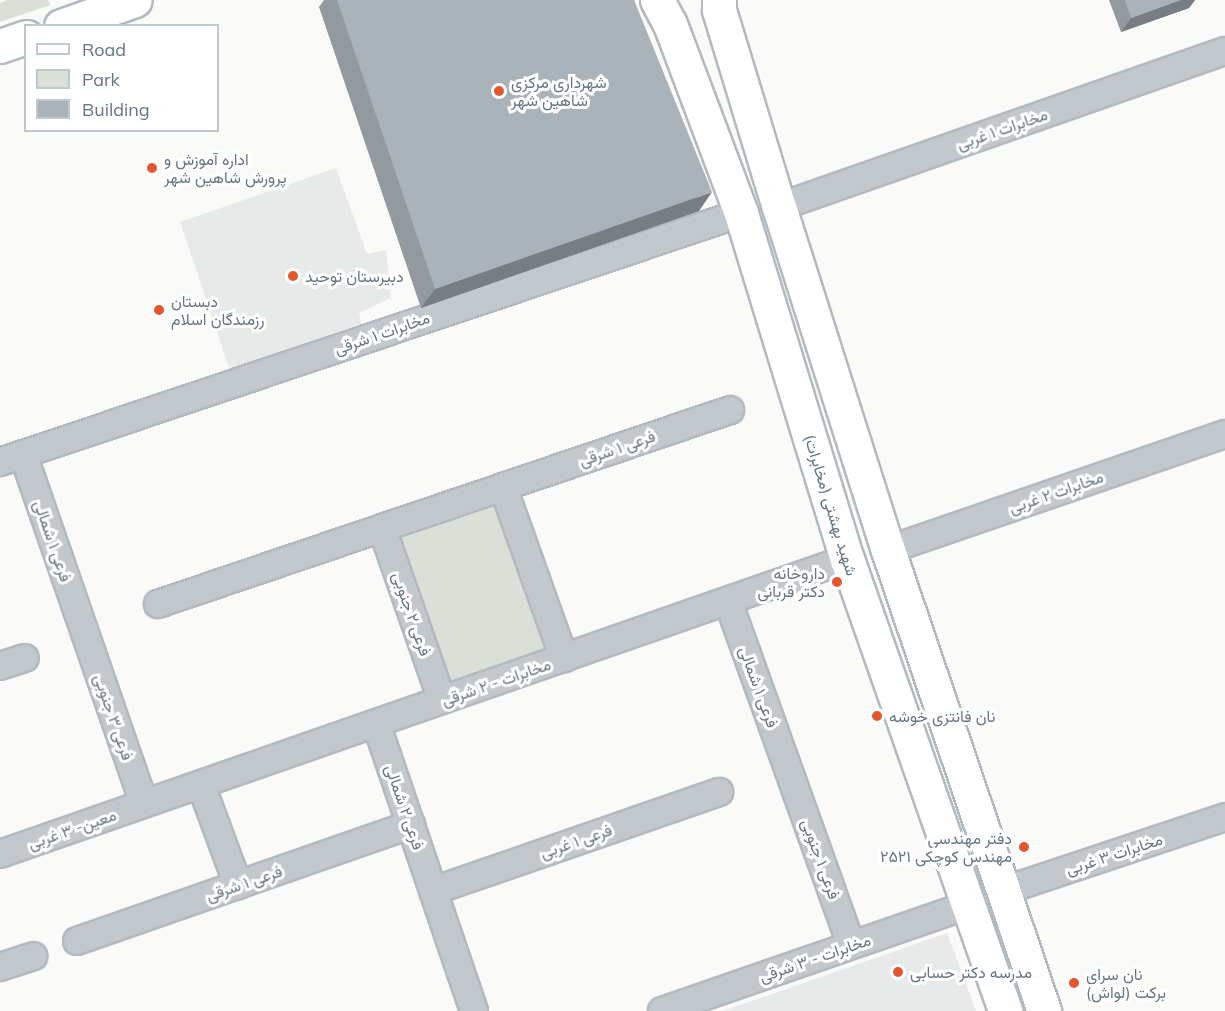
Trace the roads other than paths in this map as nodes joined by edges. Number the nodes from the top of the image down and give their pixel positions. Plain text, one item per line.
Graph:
1 (135, 0) edge
2 (718, 3) edge
3 (665, 8) edge
4 (67, 24) edge
5 (24, 39) edge
6 (0, 46) edge
7 (1225, 51) edge
8 (779, 207) junction
9 (741, 213) junction
10 (730, 410) dead end
11 (1225, 434) edge
12 (12, 458) edge
13 (503, 487) junction
14 (382, 528) junction
15 (888, 550) junction
16 (847, 559) junction
17 (728, 601) junction
18 (158, 604) dead end
19 (84, 629) joint
20 (25, 658) dead end
21 (564, 658) junction
22 (0, 666) edge
23 (442, 700) junction
24 (376, 723) junction
25 (790, 773) joint
26 (201, 784) junction
27 (718, 792) dead end
28 (144, 804) junction
29 (1225, 817) edge
30 (411, 825) junction
31 (0, 855) edge
32 (238, 885) junction
33 (433, 891) junction
34 (1004, 891) junction
35 (968, 905) junction
36 (77, 941) dead end
37 (851, 945) junction
38 (33, 956) dead end
39 (0, 967) edge
40 (676, 1009) edge
41 (474, 1011) edge
42 (1005, 1011) edge
43 (1044, 1011) edge

1 - 4 main road
2 - 8 main road
3 - 9 main road, شهید بهشتی (مخابرات)
5 - 6 main road
7 - 8 street, مخابرات ۱ غربی
8 - 15 main road
9 - 12 street, مخابرات ۱ شرقی
9 - 16 main road, شهید بهشتی (مخابرات)
10 - 13 street, فرعی ۱ شرقی
11 - 15 street, مخابرات ۲ غربی
12 - 19 street, فرعی ۱ شمالی
13 - 14 street, فرعی ۱ شرقی
13 - 21 street
14 - 18 street
14 - 23 street, فرعی ۲ جنوبی
15 - 34 main road
16 - 17 street, مخابرات - ۲ شرقی
16 - 35 main road, شهید بهشتی (مخابرات)
17 - 21 street, مخابرات - ۲ شرقی
17 - 25 street, فرعی ۱ شمالی
19 - 28 street, فرعی ۳ جنوبی
20 - 22 street
21 - 23 street, مخابرات - ۲ شرقی
23 - 24 street, مخابرات - ۲ شرقی
24 - 26 street, مخابرات - ۲ شرقی
24 - 30 street, فرعی ۲ شمالی
25 - 37 street, فرعی ۱ جنوبی
26 - 28 street, مخابرات - ۲ شرقی
26 - 32 street
27 - 33 street, فرعی ۱ غربی
28 - 31 street, معین- ۳ غربی
29 - 34 street, مخابرات ۳ غربی
30 - 32 street, فرعی ۱ شرقی
30 - 33 street, فرعی ۲ شمالی
32 - 36 street, فرعی ۱ شرقی
33 - 41 street
34 - 43 main road
35 - 37 street, مخابرات - ۳ شرقی
35 - 42 main road, شهید بهشتی (مخابرات)
37 - 40 street, مخابرات - ۳ شرقی
38 - 39 street

